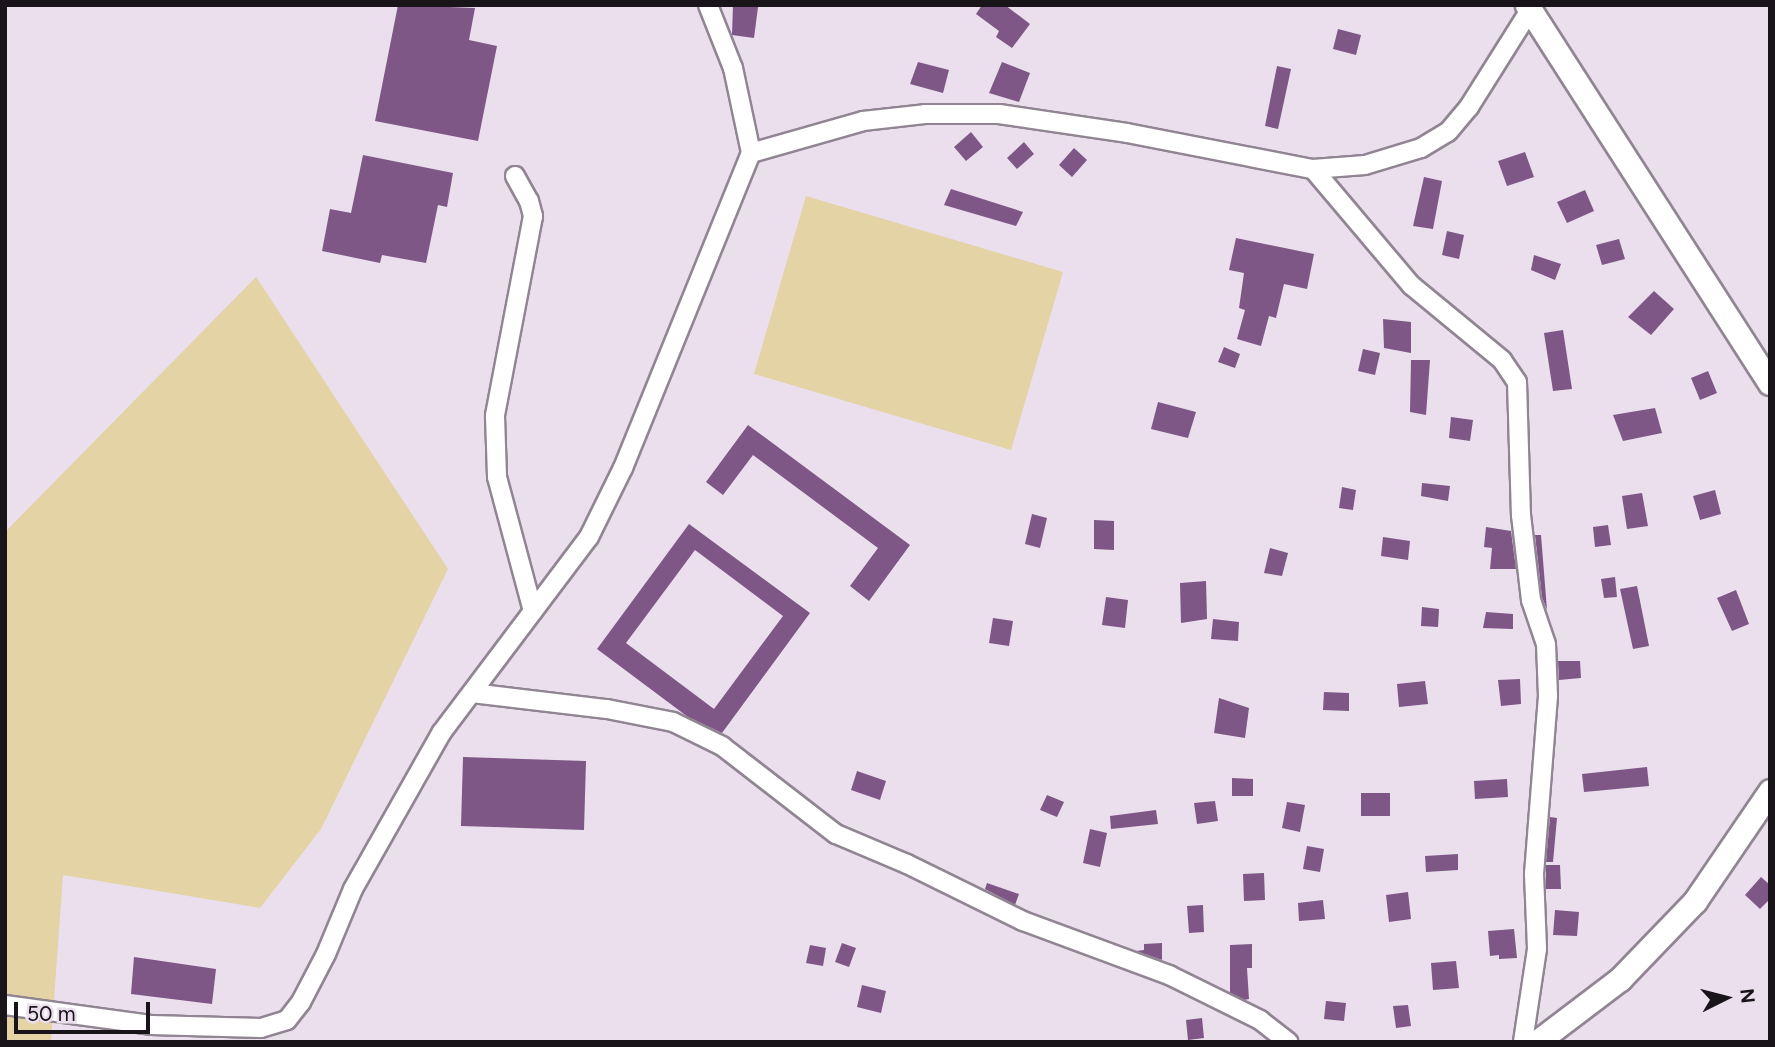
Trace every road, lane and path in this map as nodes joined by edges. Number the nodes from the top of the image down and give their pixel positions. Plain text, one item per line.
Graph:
1 (708, 5) edge
2 (1529, 8) edge
3 (751, 153) junction
4 (1313, 169) junction
5 (515, 176) dead end
6 (1770, 383) edge
7 (533, 611) junction
8 (472, 693) junction
9 (1770, 791) edge
10 (5, 1005) edge
11 (1288, 1042) edge
12 (1523, 1042) edge
13 (1537, 1042) edge

1 - 3 street
2 - 4 street
2 - 6 street
3 - 4 street
3 - 7 street
4 - 12 street
5 - 7 street
7 - 8 street
8 - 10 street
8 - 11 street
9 - 13 street

